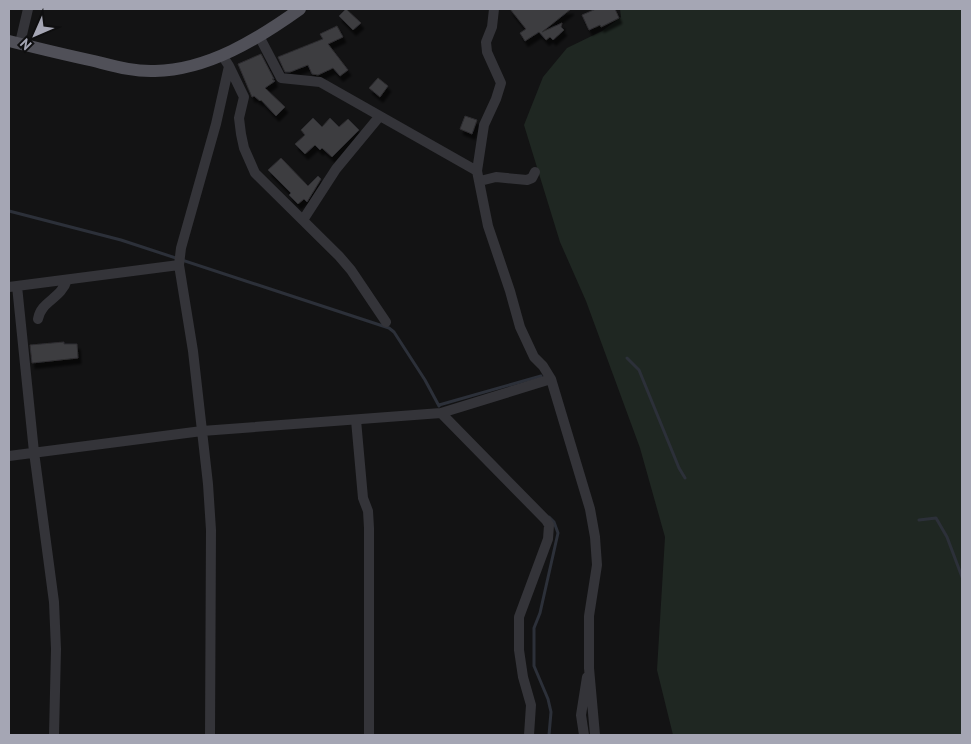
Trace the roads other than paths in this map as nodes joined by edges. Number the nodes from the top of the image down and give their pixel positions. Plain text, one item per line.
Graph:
1 (28, 9) edge
2 (300, 9) edge
3 (494, 9) edge
4 (259, 36) junction
5 (14, 42) edge
6 (226, 61) junction
7 (379, 117) junction
8 (536, 172) dead end
9 (478, 176) junction
10 (303, 220) junction
11 (179, 265) junction
12 (67, 280) junction
13 (13, 286) edge
14 (38, 319) dead end
15 (386, 322) dead end
16 (551, 379) junction
17 (441, 413) junction
18 (356, 420) junction
19 (202, 431) junction
20 (34, 452) junction
21 (9, 456) edge
22 (589, 668) junction
23 (54, 735) edge
24 (210, 735) edge
25 (368, 735) edge
26 (529, 735) edge
27 (584, 735) edge
28 (595, 735) edge

1 - 5 street
2 - 4 main road
3 - 9 street
4 - 6 main road
4 - 7 street
5 - 6 main road
6 - 10 street
6 - 11 street
7 - 9 street
7 - 10 street
8 - 9 street
9 - 16 street
10 - 15 street
11 - 12 street
11 - 19 street
12 - 13 street
12 - 14 street
13 - 20 street
16 - 17 street
16 - 22 street
17 - 18 street
17 - 26 street
18 - 19 street
18 - 25 street
19 - 20 street
19 - 24 street
20 - 21 street
20 - 23 street
22 - 27 street
22 - 28 street

